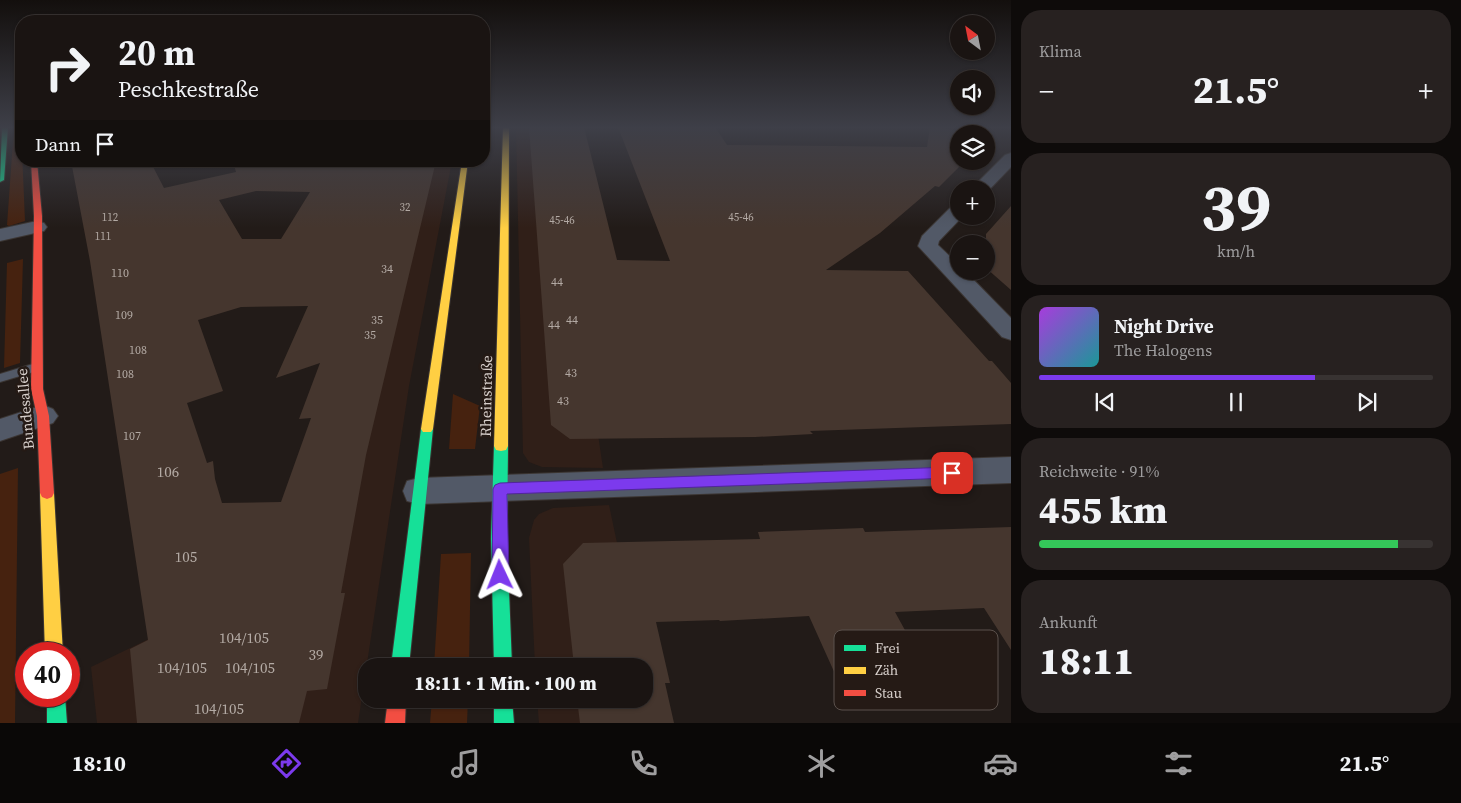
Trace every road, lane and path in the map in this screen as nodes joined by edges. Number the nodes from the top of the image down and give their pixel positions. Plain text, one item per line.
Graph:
1 (2, 161) edge
2 (505, 161) edge
3 (1008, 161) edge
4 (34, 167) edge
5 (465, 167) edge
6 (0, 180) edge
7 (989, 180) edge
8 (950, 219) edge
9 (37, 227) junction
10 (0, 236) edge
11 (1011, 332) edge
12 (36, 367) junction
13 (0, 378) edge
14 (43, 416) junction
15 (0, 430) edge
16 (1011, 470) edge
17 (500, 489) junction
18 (419, 491) junction
19 (53, 642) edge
20 (401, 658) edge
21 (503, 658) edge
22 (56, 707) edge
23 (396, 708) edge
24 (503, 708) edge
25 (57, 723) edge
26 (394, 723) edge
27 (504, 723) edge

1 - 6 street
2 - 17 street, Rheinstraße
3 - 7 street
4 - 9 street, Bundesallee
5 - 18 street
8 - 11 street
9 - 10 street
9 - 12 street, Bundesallee
12 - 13 lane
12 - 14 street, Bundesallee
14 - 15 street
14 - 19 street, Bundesallee
16 - 17 street
17 - 18 street
17 - 21 street, Rheinstraße
18 - 20 street
22 - 25 street
23 - 26 street
24 - 27 street

